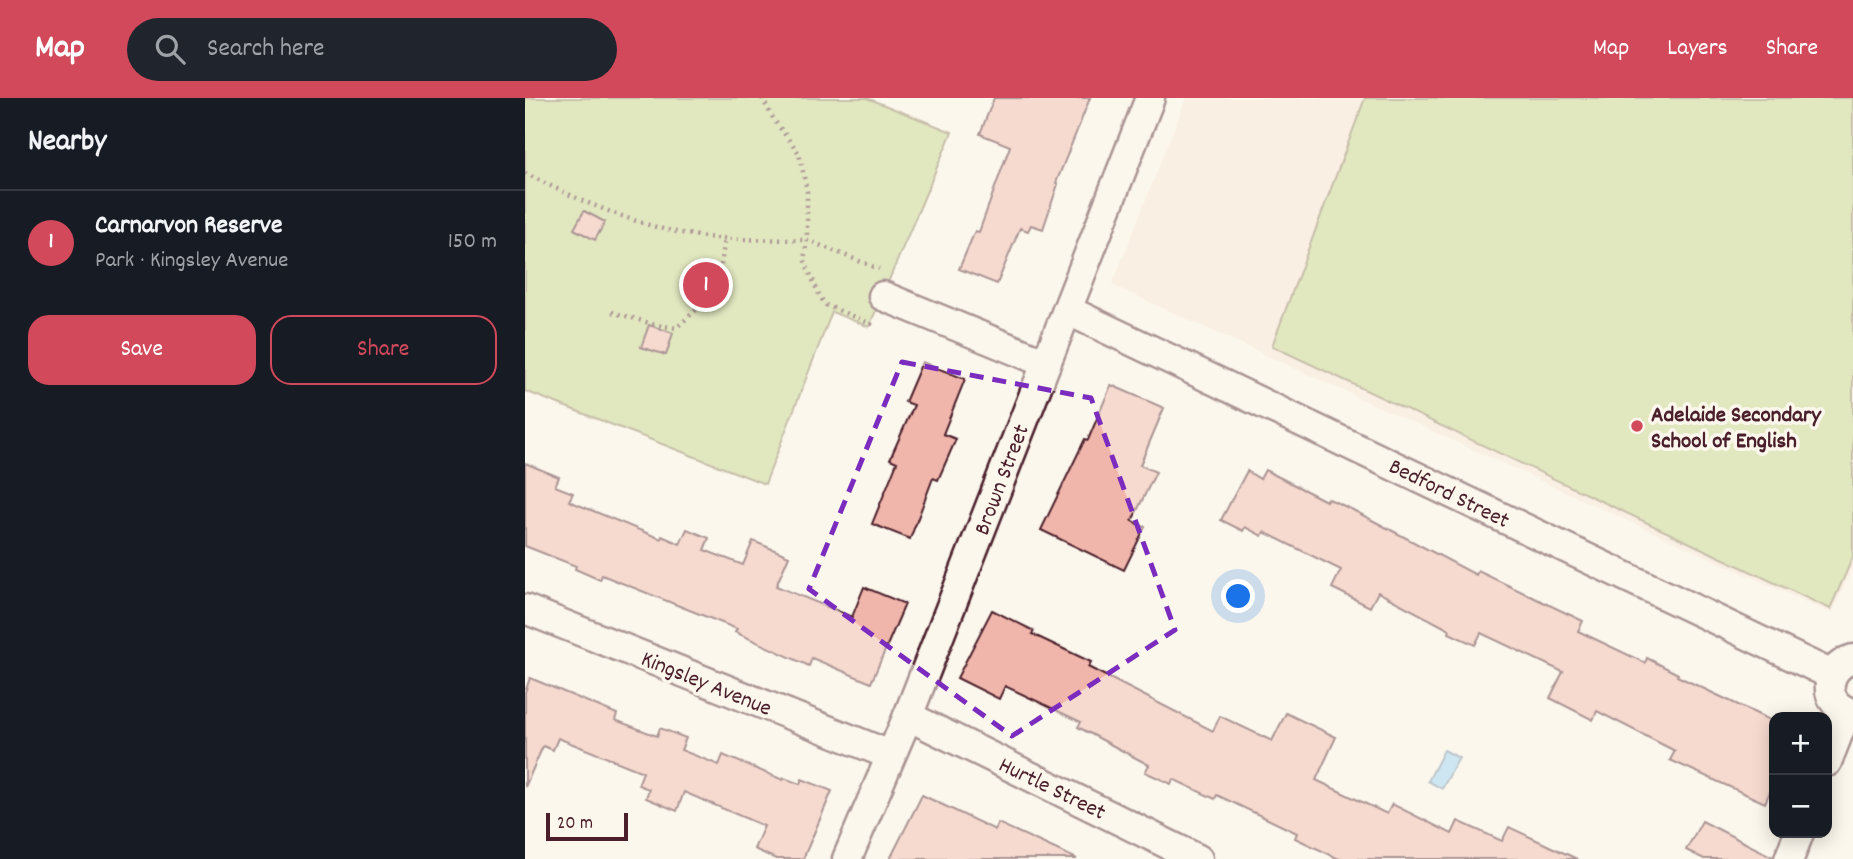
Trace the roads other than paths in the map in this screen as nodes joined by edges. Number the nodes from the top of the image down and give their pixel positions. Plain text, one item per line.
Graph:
1 (1150, 98) edge
2 (881, 283) road end
3 (1067, 310) junction
4 (1045, 363) junction
5 (525, 609) edge
6 (1842, 667) edge
7 (1850, 712) edge
8 (908, 716) junction
9 (1832, 751) edge
10 (890, 755) junction
11 (1798, 838) edge
12 (847, 859) edge
13 (1198, 859) edge
14 (1789, 859) edge

1 - 3 street, Brown Street
2 - 4 street
3 - 4 street, Brown Street
3 - 6 street, Bedford Street
4 - 8 street, Brown Street
5 - 10 street, Kingsley Avenue
6 - 7 street
7 - 9 street
8 - 10 street, Brown Street
8 - 13 street, Hurtle Street
10 - 12 street, Brown Street
11 - 14 street

